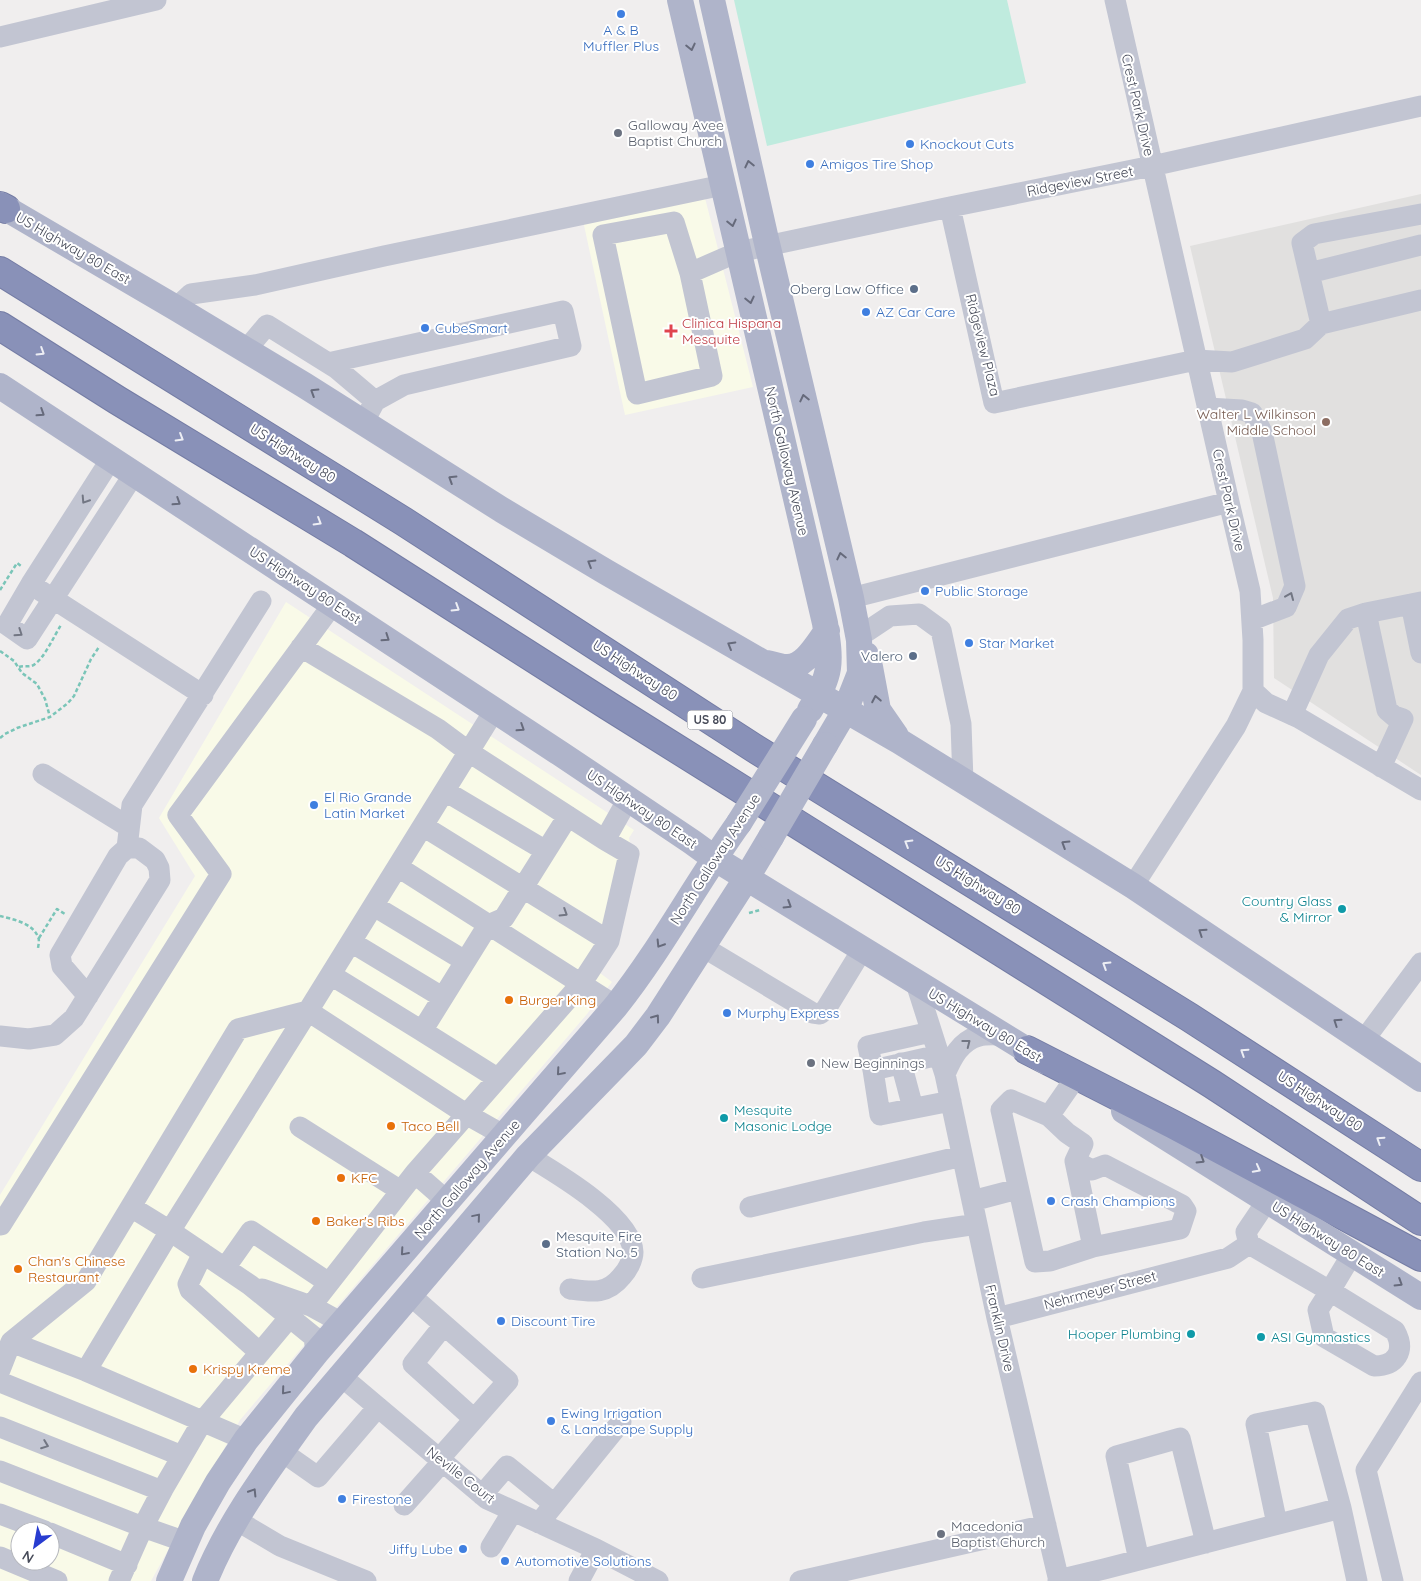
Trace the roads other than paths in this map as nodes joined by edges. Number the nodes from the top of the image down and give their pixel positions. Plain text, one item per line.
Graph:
1 (156, 0) edge
2 (680, 0) edge
3 (712, 0) edge
4 (1115, 0) edge
5 (0, 37) edge
6 (1421, 106) edge
7 (1152, 166) junction
8 (723, 185) junction
9 (2, 207) edge
10 (950, 207) junction
11 (1421, 214) edge
12 (1421, 245) edge
13 (768, 246) junction
14 (738, 252) junction
15 (0, 270) edge
16 (690, 273) junction
17 (1309, 273) junction
18 (1421, 300) edge
19 (176, 308) junction
20 (1321, 324) junction
21 (0, 326) edge
22 (246, 350) junction
23 (1196, 360) junction
24 (328, 363) junction
25 (0, 386) edge
26 (1207, 408) junction
27 (369, 412) junction
28 (111, 458) junction
29 (134, 474) junction
30 (791, 476) junction
31 (1229, 502) junction
32 (30, 584) junction
33 (53, 598) junction
34 (261, 601) dead end
35 (1416, 603) edge
36 (333, 604) junction
37 (1366, 612) junction
38 (855, 618) junction
39 (1252, 620) junction
40 (826, 631) junction
41 (301, 647) junction
42 (1421, 653) edge
43 (758, 660) junction
44 (1252, 691) junction
45 (203, 695) junction
46 (819, 695) junction
47 (494, 711) junction
48 (845, 711) junction
49 (1292, 715) junction
50 (1412, 716) edge
51 (899, 741) junction
52 (469, 752) junction
53 (1380, 767) junction
54 (44, 774) dead end
55 (963, 780) junction
56 (445, 790) junction
57 (1421, 790) edge
58 (628, 799) junction
59 (568, 816) junction
60 (423, 826) junction
61 (128, 837) junction
62 (605, 840) junction
63 (546, 851) junction
64 (714, 858) junction
65 (398, 867) junction
66 (746, 879) junction
67 (1133, 886) junction
68 (523, 888) junction
69 (374, 906) junction
70 (488, 925) junction
71 (609, 941) junction
72 (351, 942) junction
73 (703, 947) junction
74 (862, 950) junction
75 (465, 961) junction
76 (1421, 963) edge
77 (331, 975) junction
78 (916, 983) junction
79 (581, 984) junction
80 (88, 996) junction
81 (442, 998) junction
82 (616, 1006) junction
83 (308, 1011) junction
84 (422, 1031) junction
85 (931, 1032) junction
86 (1003, 1035) junction
87 (0, 1036) edge
88 (1364, 1040) junction
89 (1027, 1050) junction
90 (901, 1063) junction
91 (942, 1065) junction
92 (873, 1070) junction
93 (497, 1078) junction
94 (1421, 1079) edge
95 (1074, 1080) junction
96 (950, 1101) junction
97 (913, 1108) junction
98 (466, 1114) junction
99 (1049, 1116) junction
100 (300, 1127) dead end
101 (505, 1136) junction
102 (528, 1156) junction
103 (962, 1156) junction
104 (1074, 1161) junction
105 (1421, 1166) edge
106 (415, 1173) junction
107 (1018, 1189) junction
108 (401, 1191) junction
109 (972, 1201) junction
110 (1267, 1201) junction
111 (448, 1202) junction
112 (131, 1207) junction
113 (750, 1207) dead end
114 (1421, 1221) edge
115 (977, 1224) junction
116 (0, 1225) edge
117 (170, 1231) junction
118 (1249, 1244) junction
119 (1093, 1247) junction
120 (203, 1253) junction
121 (1352, 1254) junction
122 (1421, 1257) edge
123 (225, 1268) junction
124 (702, 1278) dead end
125 (329, 1283) junction
126 (250, 1285) junction
127 (570, 1289) dead end
128 (410, 1295) junction
129 (1421, 1296) edge
130 (311, 1306) junction
131 (288, 1318) junction
132 (997, 1318) junction
133 (342, 1324) junction
134 (444, 1325) junction
135 (11, 1342) junction
136 (368, 1344) junction
137 (260, 1352) junction
138 (316, 1353) junction
139 (0, 1370) edge
140 (86, 1371) junction
141 (341, 1376) junction
142 (0, 1382) edge
143 (1421, 1382) edge
144 (378, 1407) junction
145 (474, 1419) junction
146 (202, 1422) junction
147 (621, 1422) dead end
148 (0, 1427) edge
149 (246, 1440) junction
150 (281, 1451) junction
151 (182, 1456) junction
152 (441, 1460) junction
153 (0, 1471) edge
154 (162, 1491) junction
155 (482, 1495) junction
156 (554, 1504) junction
157 (404, 1505) dead end
158 (1341, 1508) junction
159 (513, 1511) junction
160 (0, 1514) edge
161 (236, 1520) junction
162 (19, 1521) edge
163 (539, 1523) junction
164 (1277, 1524) junction
165 (1046, 1525) junction
166 (143, 1527) junction
167 (60, 1538) edge
168 (186, 1542) junction
169 (1206, 1543) junction
170 (491, 1547) dead end
171 (596, 1549) junction
172 (0, 1558) edge
173 (1139, 1560) junction
174 (123, 1573) edge
175 (846, 1576) edge
176 (1058, 1580) edge
177 (57, 1581) edge
178 (169, 1581) edge
179 (206, 1581) edge
180 (366, 1581) edge
181 (579, 1581) edge
182 (658, 1581) edge
183 (800, 1581) edge
184 (1357, 1581) edge
185 (1393, 1581) edge

1 - 5 street
2 -> 8 main road, North Galloway Avenue
13 -> 3 main road
4 - 7 street, Crest Park Drive
6 - 7 street, Ridgeview Street
7 - 10 street, Ridgeview Street
7 - 23 street, Crest Park Drive
8 -> 14 main road, North Galloway Avenue
8 - 19 street
9 - 19 main road, US Highway 80 East
10 - 13 street, Ridgeview Street
10 - 23 street, Ridgeview Plaza
11 - 17 street
12 - 17 street
13 - 14 street, Ridgeview Street
38 -> 13 main road
14 - 16 street, Ridgeview Street
14 -> 30 main road, North Galloway Avenue
105 -> 15 highway, US Highway 80 / US 80
16 - 16 street
17 - 20 street
18 - 20 street
19 - 22 main road, US Highway 80 East
20 - 23 street
21 -> 114 highway
22 - 24 street
27 -> 22 main road, US Highway 80 East
23 - 26 street, Crest Park Drive
24 - 27 street
24 - 27 street
25 -> 28 main road, US Highway 80 East
26 - 31 street, Crest Park Drive
39 -> 26 street
43 -> 27 main road, US Highway 80 East
28 - 29 main road, US Highway 80 East
28 -> 32 street
29 - 33 street
29 -> 36 main road, US Highway 80 East
30 - 38 main road
30 - 40 main road, North Galloway Avenue
31 - 38 street
31 - 39 street, Crest Park Drive
32 - 33 street
32 -> 33 street
33 - 45 street
34 - 45 street
35 - 37 street
35 - 42 street
36 - 41 street
36 -> 47 main road, US Highway 80 East
37 - 49 street
37 - 50 street
38 - 48 main road
51 -> 38 main road
38 - 55 street
39 - 44 street, Crest Park Drive
40 - 43 main road
40 - 46 main road, North Galloway Avenue
41 - 52 street
41 - 116 street
43 - 46 main road, US Highway 80 East
44 - 49 street
44 - 67 street, Crest Park Drive
45 - 61 street
46 - 48 main road, US Highway 80 East
46 - 64 main road, North Galloway Avenue, bridge
47 - 52 street
47 -> 58 main road, US Highway 80 East
48 - 51 main road, US Highway 80 East
48 - 66 main road, bridge
49 - 53 street
50 - 53 street
51 - 55 main road, US Highway 80 East
52 - 56 street
52 - 59 street
53 - 57 street
54 - 61 street
67 -> 55 main road, US Highway 80 East
56 - 60 street
56 - 63 street
58 - 62 street
58 - 64 main road, US Highway 80 East
59 - 62 street
59 - 63 street
60 - 65 street
60 - 68 street
61 - 80 street
61 - 80 street
62 - 71 street
63 - 68 street
64 - 66 main road, US Highway 80 East
64 -> 82 main road, North Galloway Avenue
65 - 69 street
65 - 70 street
66 - 73 main road
66 -> 74 main road, US Highway 80 East
88 -> 67 main road, US Highway 80 East
68 - 70 street
68 -> 71 street
69 - 72 street
69 - 75 street
70 - 75 street
70 - 79 street
71 - 79 street
72 - 77 street
72 - 81 street
73 - 74 street
102 -> 73 main road
74 - 78 main road, US Highway 80 East
75 - 81 street
76 - 88 street
77 - 83 street
77 - 84 street
78 - 85 street, Franklin Drive
78 - 86 main road, US Highway 80 East
79 - 82 street
79 - 93 street
80 - 87 street
81 - 84 street
82 -> 101 main road, North Galloway Avenue
83 - 98 street
83 - 112 street
83 - 117 street
84 - 93 street
85 - 91 street, Franklin Drive
85 - 92 street
86 - 89 main road, US Highway 80 East
91 -> 86 street
88 - 94 main road, US Highway 80 East
89 - 95 main road, US Highway 80 East
89 -> 122 highway
90 - 91 street
90 - 92 street
90 - 97 street
91 - 96 street, Franklin Drive
92 - 97 street
93 - 98 street
95 - 99 street
95 -> 110 main road, US Highway 80 East
96 - 97 street
96 - 103 street, Franklin Drive
98 - 101 street
98 - 106 street
99 - 104 street
99 - 107 street
100 - 108 street
101 - 102 main road
101 - 111 main road, North Galloway Avenue
102 - 127 street
128 -> 102 main road
103 - 109 street, Franklin Drive
103 - 113 street
104 - 119 street
104 - 119 street
106 - 108 street
106 - 111 street
107 - 109 street
107 - 119 street
108 - 125 street
109 - 115 street, Franklin Drive
110 - 118 street
110 - 121 main road, US Highway 80 East
111 -> 133 main road, North Galloway Avenue
112 - 117 street
112 - 135 street
115 - 124 street
115 - 132 street, Franklin Drive
117 - 120 street
117 - 140 street
118 - 121 street
118 - 132 street, Nehrmeyer Street
120 - 123 street
120 - 137 street
121 -> 129 main road, US Highway 80 East
123 - 125 street
123 - 126 street
125 - 130 street
126 - 130 street
126 - 131 street
128 - 134 street
128 - 136 main road
130 - 133 street
131 - 137 street
131 - 138 street
132 - 165 street, Franklin Drive
133 - 136 main road
133 - 138 main road, North Galloway Avenue
134 - 145 street
134 - 145 street
135 - 139 street
135 - 140 street
136 - 141 main road
137 - 146 street
138 - 141 main road
138 -> 149 main road, North Galloway Avenue
140 - 146 street
141 - 144 street, Neville Court
141 - 150 main road
142 - 151 street
143 - 185 street
144 - 150 street
144 - 152 street, Neville Court
145 - 152 street
146 - 149 street
146 - 151 street
147 - 156 street
148 -> 154 street
149 - 168 main road, North Galloway Avenue
161 -> 150 main road
151 - 154 street
152 - 155 street, Neville Court
152 - 157 street
153 - 166 street
154 - 166 street
155 - 156 street
155 - 159 street, Neville Court
156 - 163 street
158 - 164 street
158 - 164 street
158 - 184 street
159 - 163 street, Neville Court
159 - 170 street
160 - 162 street
161 - 179 main road
161 - 180 street
163 - 171 street, Neville Court
164 - 169 street
165 - 175 street
165 - 176 street, Franklin Drive
166 - 168 street
166 - 174 street
167 - 174 street
168 - 178 main road, North Galloway Avenue
169 - 173 street
169 - 173 street
171 - 181 street
171 - 182 street, Neville Court
172 - 177 street
173 - 176 street
175 - 183 street

